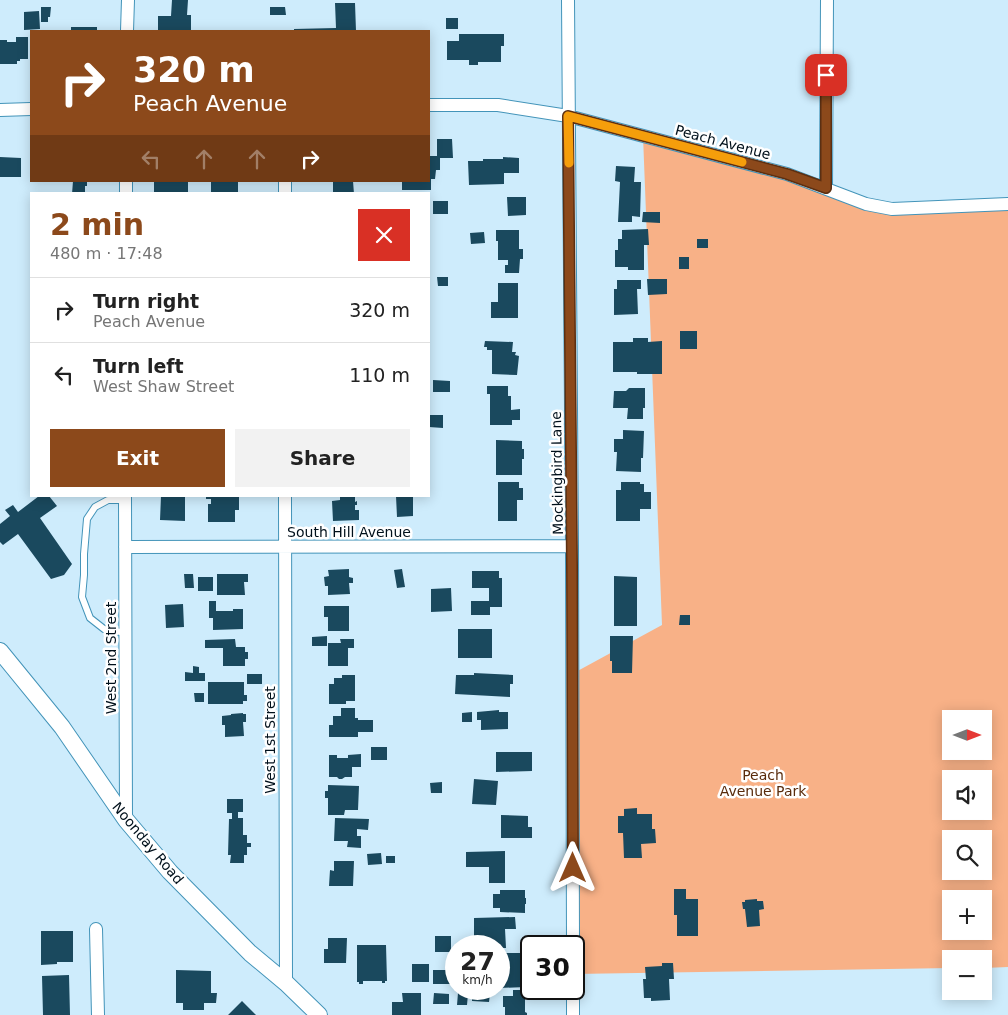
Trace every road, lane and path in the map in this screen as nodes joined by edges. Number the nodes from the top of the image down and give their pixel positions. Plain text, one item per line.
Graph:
1 (128, 0) edge
2 (568, 0) edge
3 (827, 0) edge
4 (127, 30) edge
5 (430, 105) edge
6 (30, 109) edge
7 (0, 110) edge
8 (568, 116) junction
9 (826, 188) junction
10 (1008, 204) edge
11 (285, 497) edge
12 (126, 498) edge
13 (572, 546) junction
14 (126, 547) junction
15 (284, 547) junction
16 (126, 633) junction
17 (0, 651) edge
18 (126, 820) junction
19 (96, 930) dead end
20 (573, 935) edge
21 (286, 983) junction
22 (573, 1000) edge
23 (98, 1015) edge
24 (319, 1015) edge
25 (573, 1015) edge

1 - 4 street
2 - 8 street, Mockingbird Lane
3 - 9 street
5 - 8 street, Peach Avenue
6 - 7 street
8 - 9 street, Peach Avenue
8 - 13 street, Mockingbird Lane
9 - 10 street, Peach Avenue
11 - 15 street, West 1st Street
12 - 14 street, West 2nd Street
12 - 16 lane
13 - 15 street, South Hill Avenue
13 - 20 street, Mockingbird Lane
14 - 15 street, South Hill Avenue
14 - 16 street, West 2nd Street
15 - 21 street, West 1st Street
16 - 18 street, West 2nd Street
17 - 18 street, Noonday Road
18 - 21 street, Noonday Road
19 - 23 street
21 - 24 street, Noonday Road
22 - 25 street

